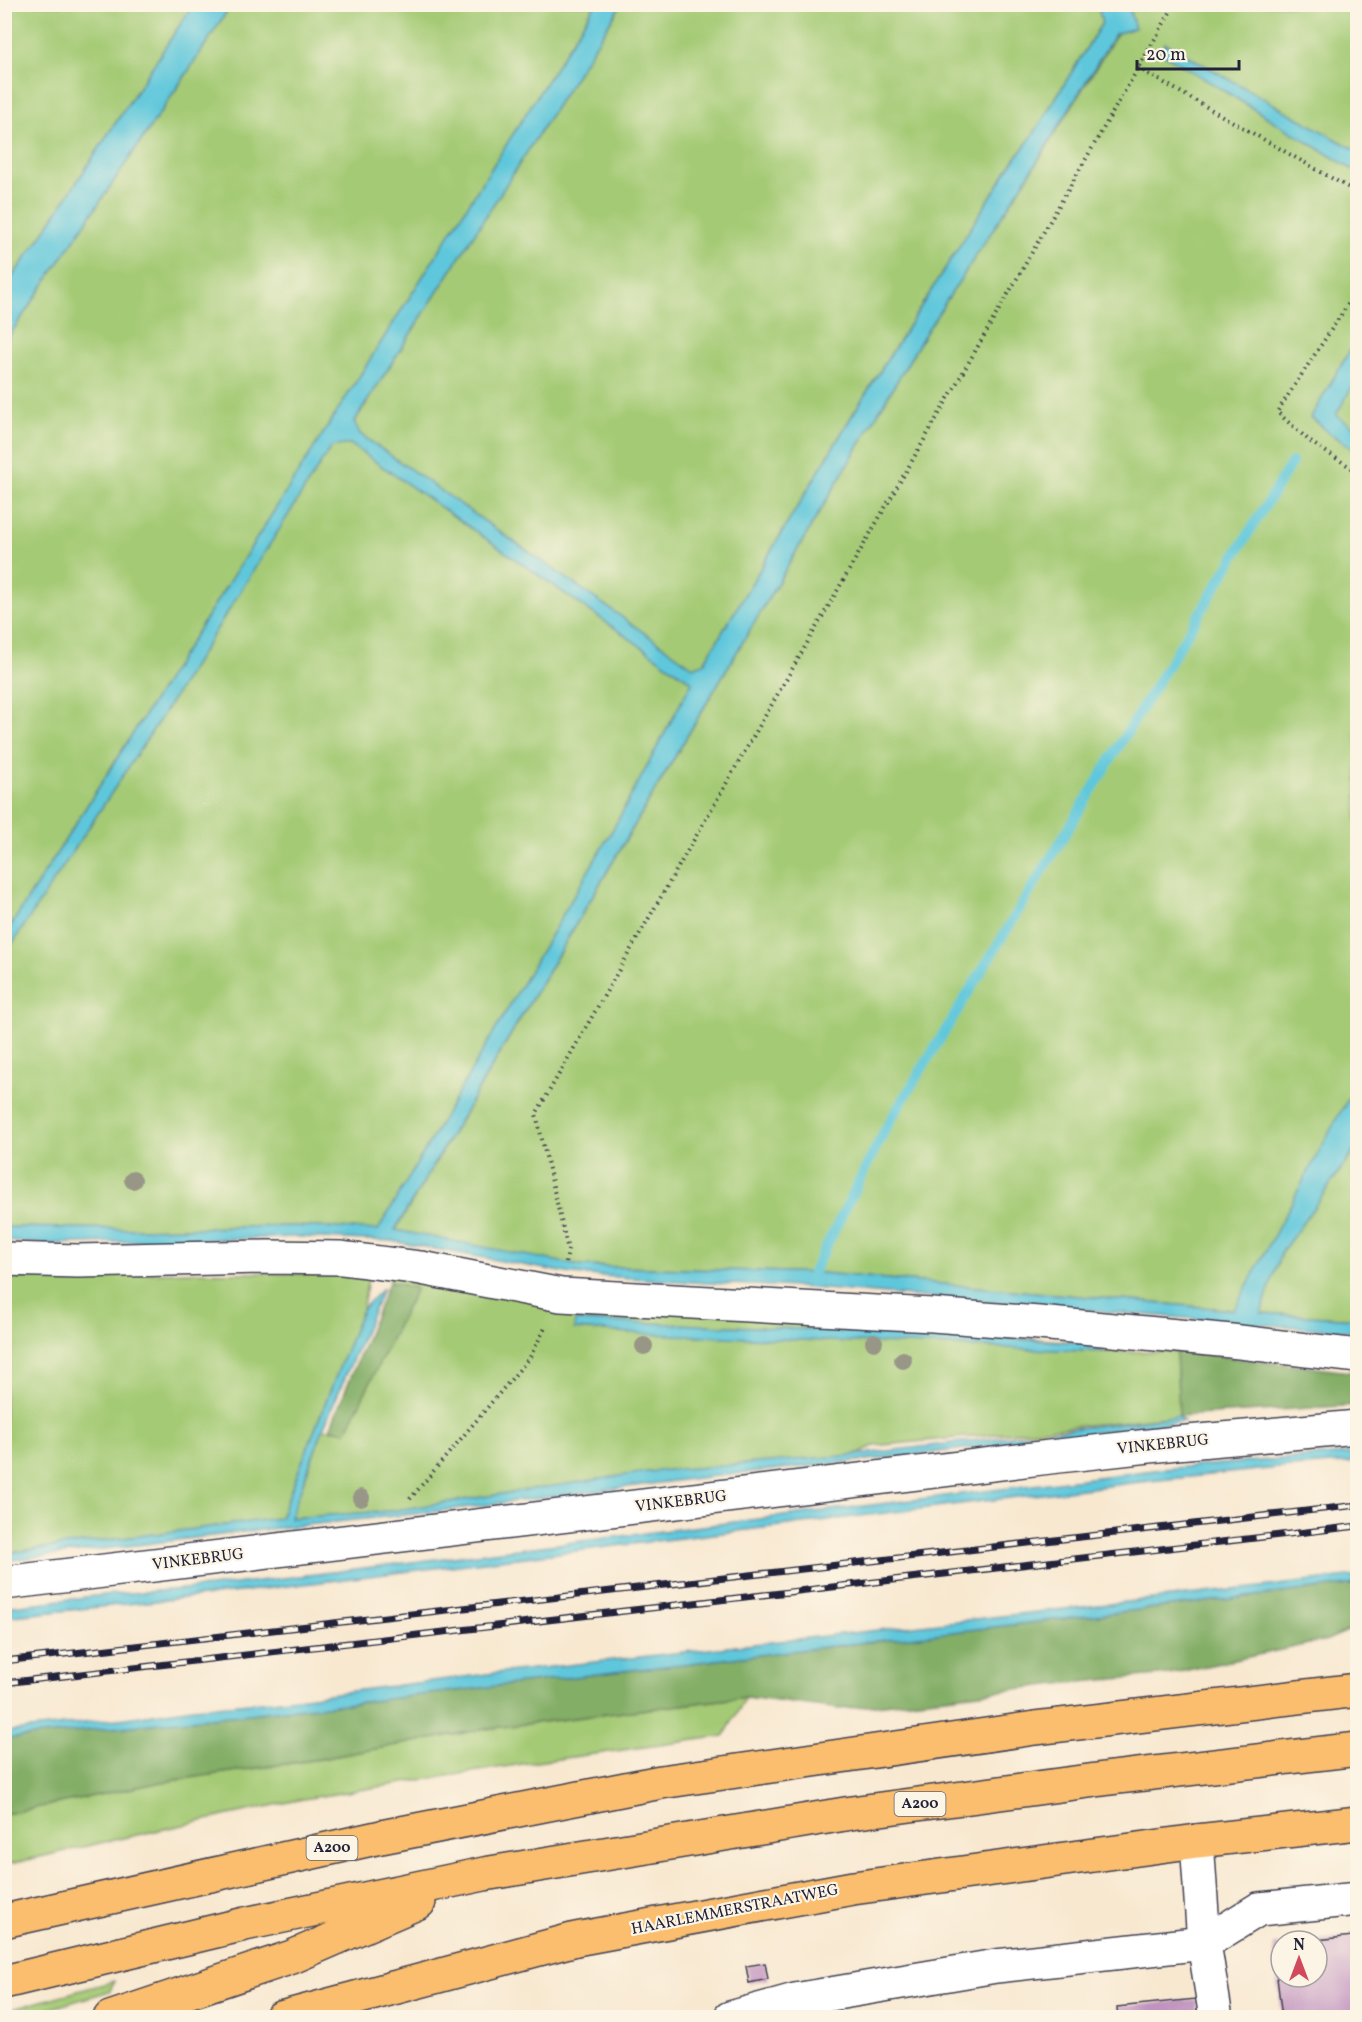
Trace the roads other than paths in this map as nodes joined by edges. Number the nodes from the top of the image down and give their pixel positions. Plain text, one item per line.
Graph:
1 (4, 1259) edge
2 (1358, 1356) edge
3 (1358, 1427) edge
4 (4, 1583) edge
5 (1358, 1690) edge
6 (1358, 1749) edge
7 (1358, 1823) edge
8 (1197, 1841) junction
9 (484, 1874) junction
10 (1358, 1899) edge
11 (4, 1921) edge
12 (1204, 1943) junction
13 (4, 1982) edge
14 (110, 2018) edge
15 (281, 2018) edge
16 (730, 2018) edge
17 (1216, 2018) edge

1 - 2 street
3 - 4 street, VINKEBRUG
5 - 11 main road, A200
6 - 9 main road, A200
7 - 8 main road, HAARLEMMERSTRAATWEG
8 - 12 street
8 - 15 main road, HAARLEMMERSTRAATWEG
9 - 13 main road, A200
9 - 14 main road, A200
10 - 12 street
12 - 16 street
12 - 17 street

